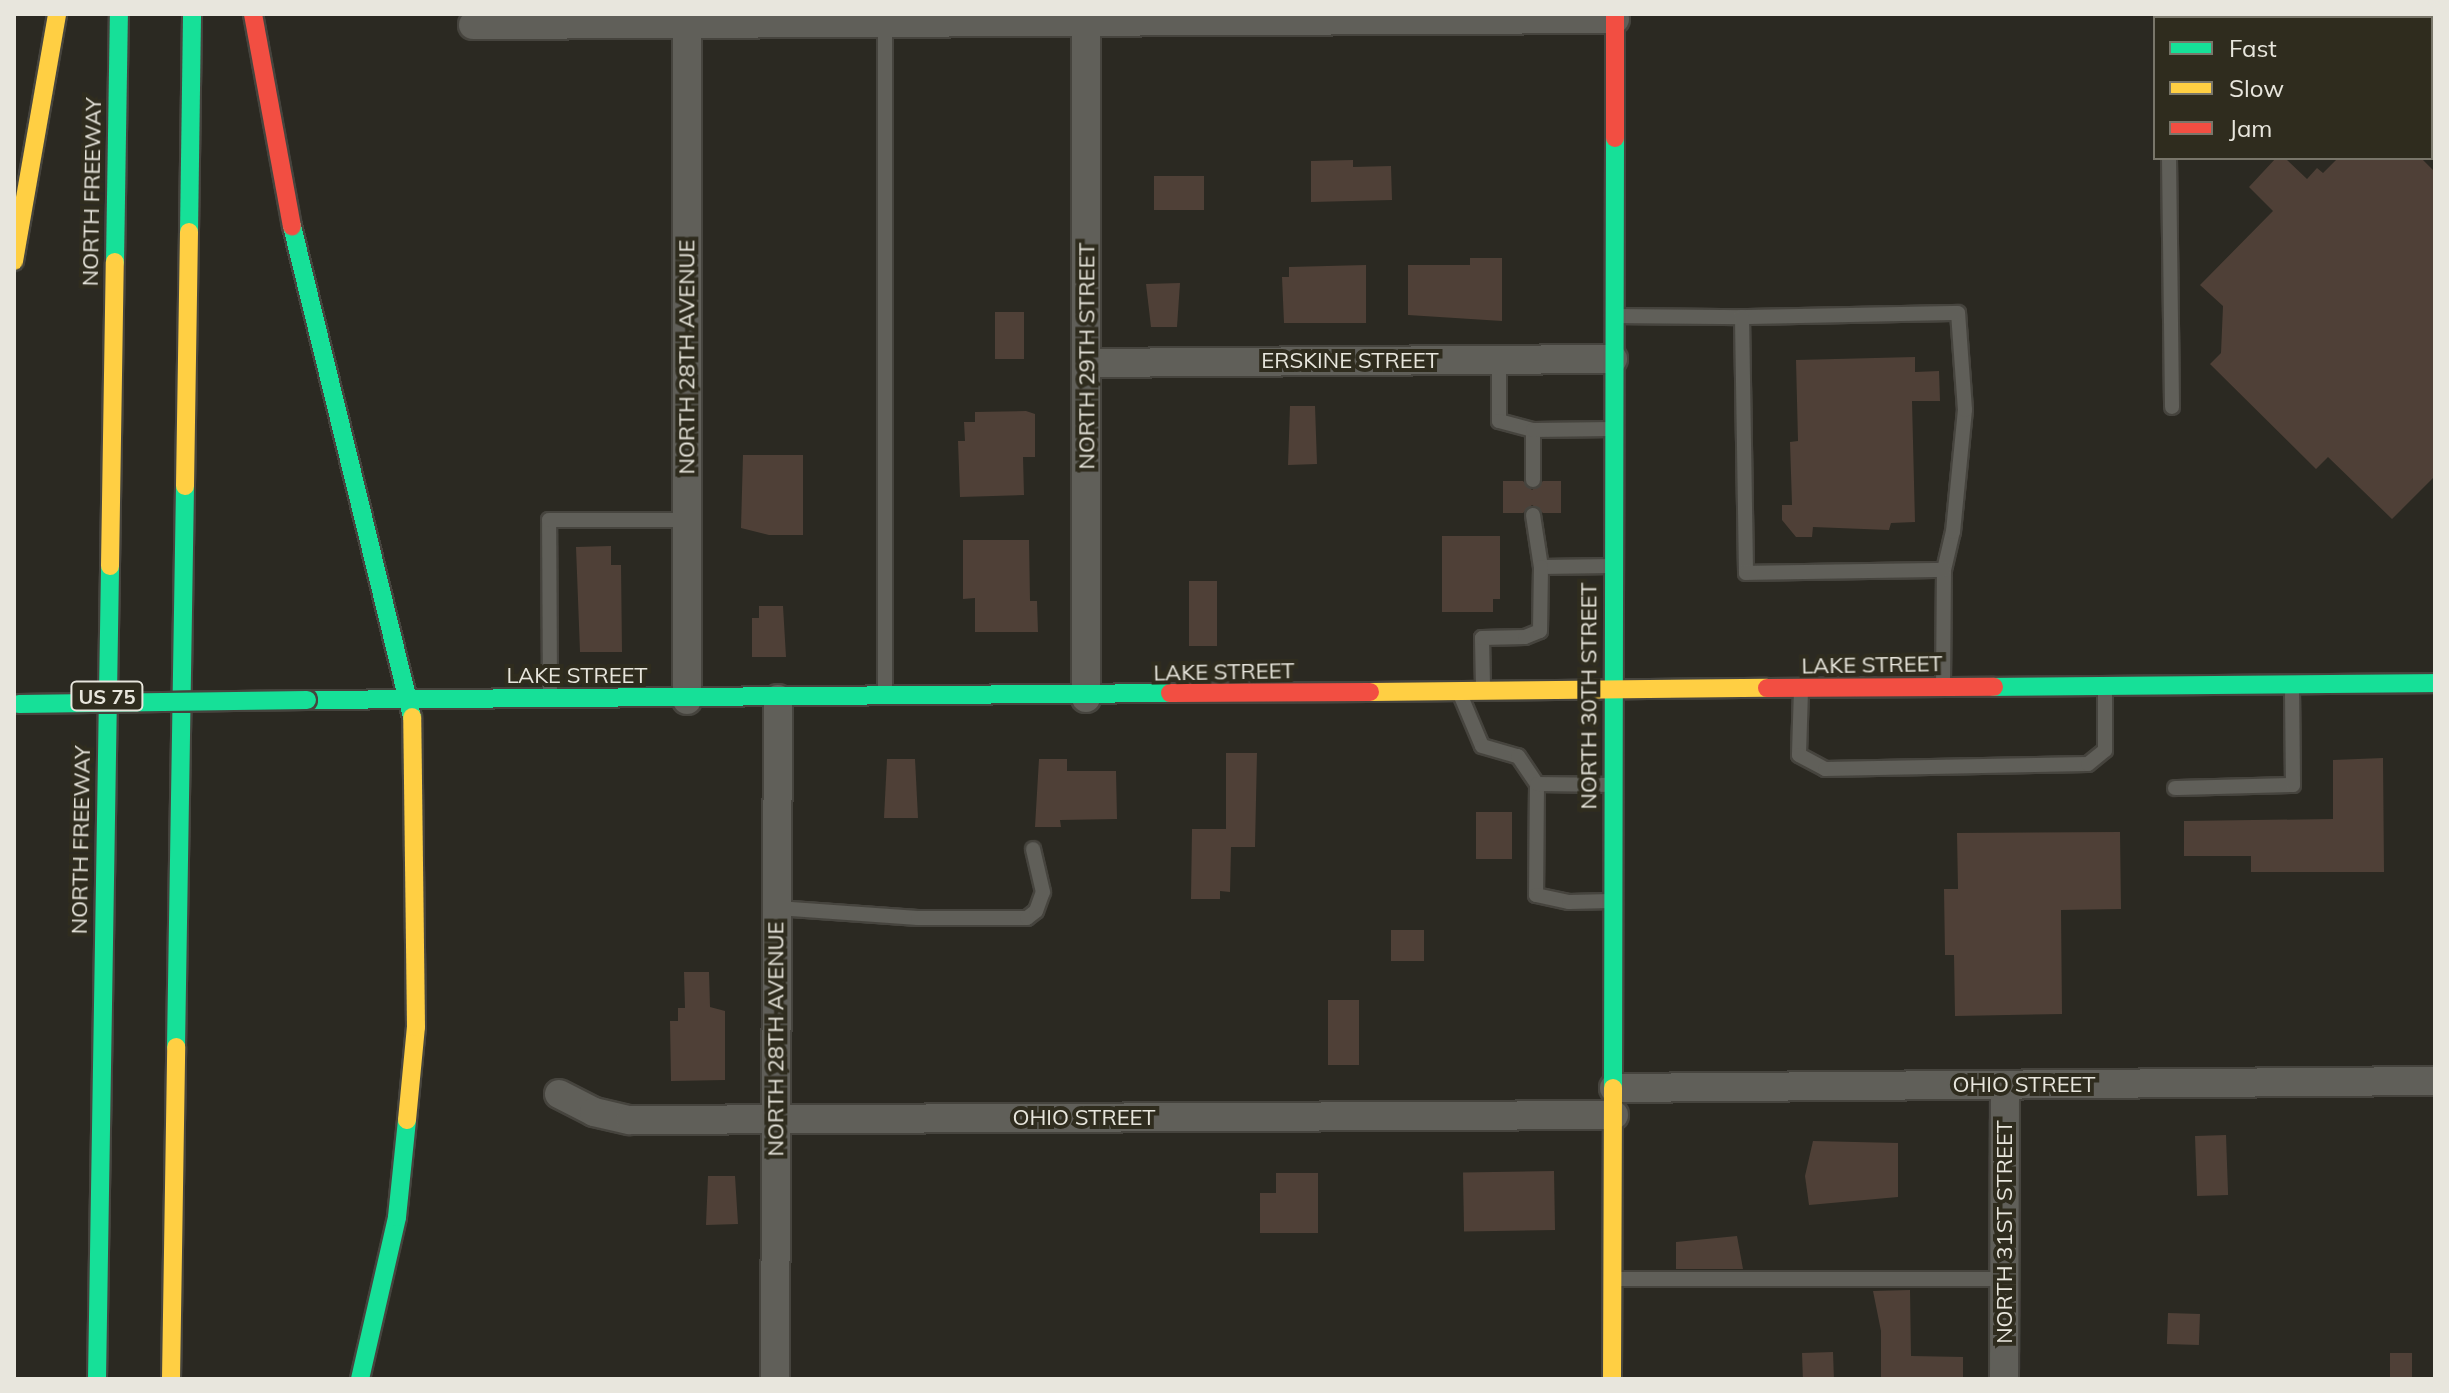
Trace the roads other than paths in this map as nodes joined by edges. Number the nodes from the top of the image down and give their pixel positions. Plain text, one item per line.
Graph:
1 (57, 14) edge
2 (119, 14) edge
3 (192, 14) edge
4 (253, 14) edge
5 (1615, 16) edge
6 (1429, 17) edge
7 (1458, 17) edge
8 (687, 18) edge
9 (1086, 18) edge
10 (885, 22) junction
11 (473, 25) dead end
12 (2169, 160) edge
13 (14, 261) edge
14 (1614, 316) junction
15 (1742, 317) junction
16 (1613, 359) junction
17 (1499, 360) junction
18 (1087, 363) junction
19 (2172, 407) dead end
20 (1613, 429) junction
21 (1533, 430) junction
22 (1533, 480) dead end
23 (1533, 515) dead end
24 (687, 520) junction
25 (1614, 566) junction
26 (1541, 567) junction
27 (1944, 570) junction
28 (2435, 683) edge
29 (2292, 685) junction
30 (2105, 686) junction
31 (1943, 688) junction
32 (1801, 690) junction
33 (1614, 692) junction
34 (1460, 693) junction
35 (1483, 693) junction
36 (1086, 698) junction
37 (778, 699) junction
38 (885, 699) junction
39 (412, 700) junction
40 (550, 700) junction
41 (687, 700) junction
42 (17, 704) edge
43 (1537, 784) junction
44 (1613, 785) junction
45 (2175, 788) dead end
46 (1033, 849) dead end
47 (1614, 901) junction
48 (777, 908) junction
49 (2435, 1081) edge
50 (2005, 1085) junction
51 (559, 1094) dead end
52 (1614, 1101) junction
53 (775, 1120) junction
54 (1612, 1279) junction
55 (2005, 1279) junction
56 (97, 1379) edge
57 (171, 1379) edge
58 (360, 1379) edge
59 (775, 1379) edge
60 (1612, 1379) edge
61 (2004, 1379) edge

1 - 13 main road
2 - 56 main road, NORTH FREEWAY / US 75
3 - 57 main road
4 - 39 main road
5 - 7 street
5 - 14 main road, NORTH 30TH STREET
6 - 7 street
6 - 9 street
8 - 10 street
8 - 11 street
8 - 24 street, NORTH 28TH AVENUE
9 - 10 street
9 - 18 street, NORTH 29TH STREET
10 - 38 lane
12 - 19 lane
14 - 15 lane
14 - 16 main road, NORTH 30TH STREET
15 - 27 lane
15 - 27 lane
16 - 17 street, ERSKINE STREET
16 - 20 main road, NORTH 30TH STREET
17 - 18 street, ERSKINE STREET
17 - 21 lane
18 - 36 street, NORTH 29TH STREET
20 - 21 lane
20 - 25 main road, NORTH 30TH STREET
21 - 22 lane
23 - 26 lane
24 - 40 lane
24 - 41 street, NORTH 28TH AVENUE
25 - 26 lane
25 - 33 main road, NORTH 30TH STREET
26 - 35 lane
27 - 31 lane
28 - 29 main road, LAKE STREET
29 - 30 main road, LAKE STREET
29 - 45 lane
30 - 31 main road, LAKE STREET
30 - 32 lane
31 - 32 main road, LAKE STREET
32 - 33 main road, LAKE STREET
33 - 35 main road, LAKE STREET
33 - 44 main road, NORTH 30TH STREET
34 - 35 main road, LAKE STREET
34 - 36 main road, LAKE STREET
34 - 43 lane
36 - 38 main road, LAKE STREET
37 - 38 main road, LAKE STREET
37 - 41 main road, LAKE STREET
37 - 48 street, NORTH 28TH AVENUE
39 - 40 main road, LAKE STREET
39 - 42 main road, LAKE STREET, bridge
39 - 58 main road
40 - 41 main road, LAKE STREET
43 - 44 lane
43 - 47 lane
44 - 47 main road, NORTH 30TH STREET
46 - 48 lane
47 - 52 main road, NORTH 30TH STREET
48 - 53 street, NORTH 28TH AVENUE
49 - 50 street, OHIO STREET
50 - 52 street, OHIO STREET
50 - 55 street, NORTH 31ST STREET
51 - 53 street, OHIO STREET
52 - 53 street, OHIO STREET
52 - 54 main road, NORTH 30TH STREET
53 - 59 street, NORTH 28TH AVENUE
54 - 55 lane
54 - 60 main road, NORTH 30TH STREET
55 - 61 street, NORTH 31ST STREET

